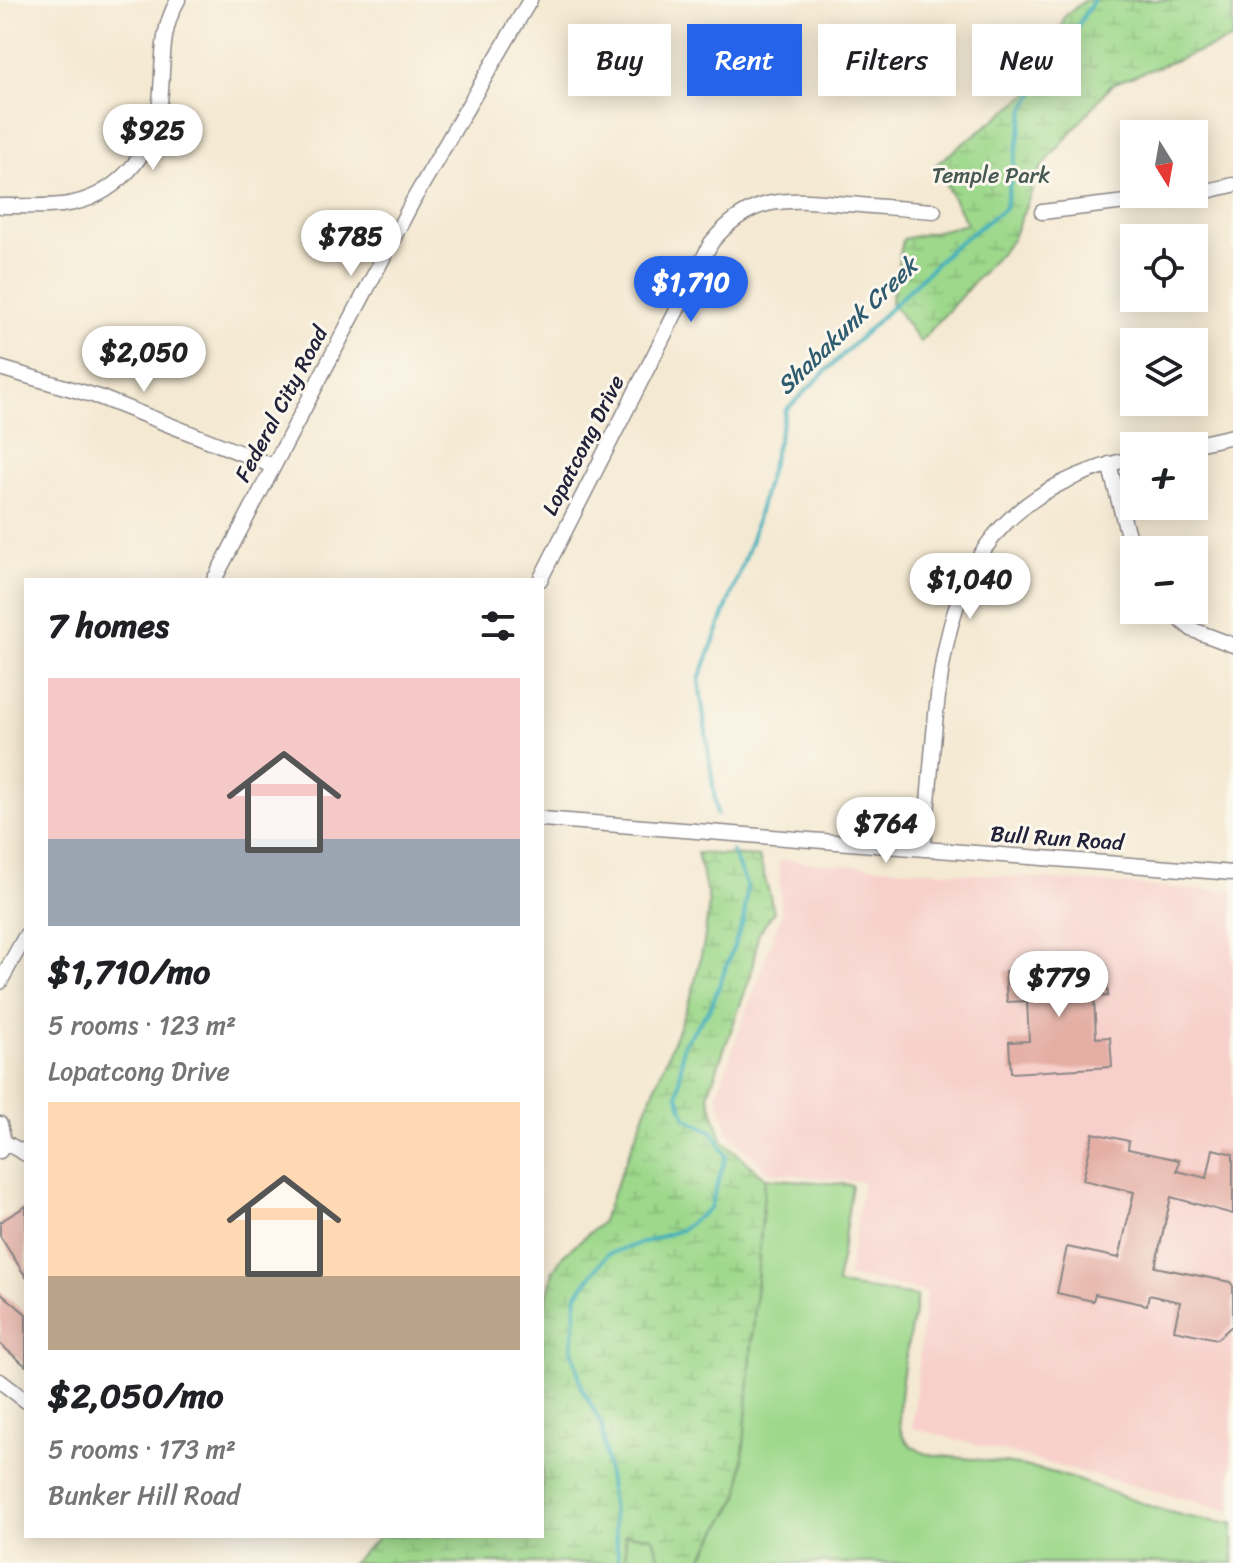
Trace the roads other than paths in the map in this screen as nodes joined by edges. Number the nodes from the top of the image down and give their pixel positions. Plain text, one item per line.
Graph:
1 (178, 0) edge
2 (530, 0) edge
3 (1233, 185) edge
4 (1208, 191) edge
5 (1120, 203) edge
6 (0, 206) edge
7 (934, 211) dead end
8 (1042, 212) dead end
9 (0, 368) edge
10 (1233, 436) edge
11 (1208, 442) edge
12 (1120, 461) edge
13 (1109, 464) junction
14 (273, 466) junction
15 (1128, 536) edge
16 (215, 578) edge
17 (541, 578) edge
18 (1186, 624) edge
19 (1233, 645) edge
20 (544, 819) edge
21 (923, 849) junction
22 (1233, 873) edge
23 (24, 939) edge
24 (0, 982) edge
25 (1, 1138) edge
26 (24, 1153) edge
27 (0, 1381) edge
28 (24, 1399) edge

1 - 6 street
2 - 14 street, Federal City Road
3 - 4 street
5 - 8 street
7 - 17 street, Lopatcong Drive
9 - 14 street
10 - 11 street
12 - 13 street
13 - 15 street
13 - 21 street
14 - 16 street, Federal City Road
18 - 19 street
20 - 21 street, Bull Run Road
21 - 22 street, Bull Run Road
23 - 24 street
25 - 26 street
27 - 28 street

